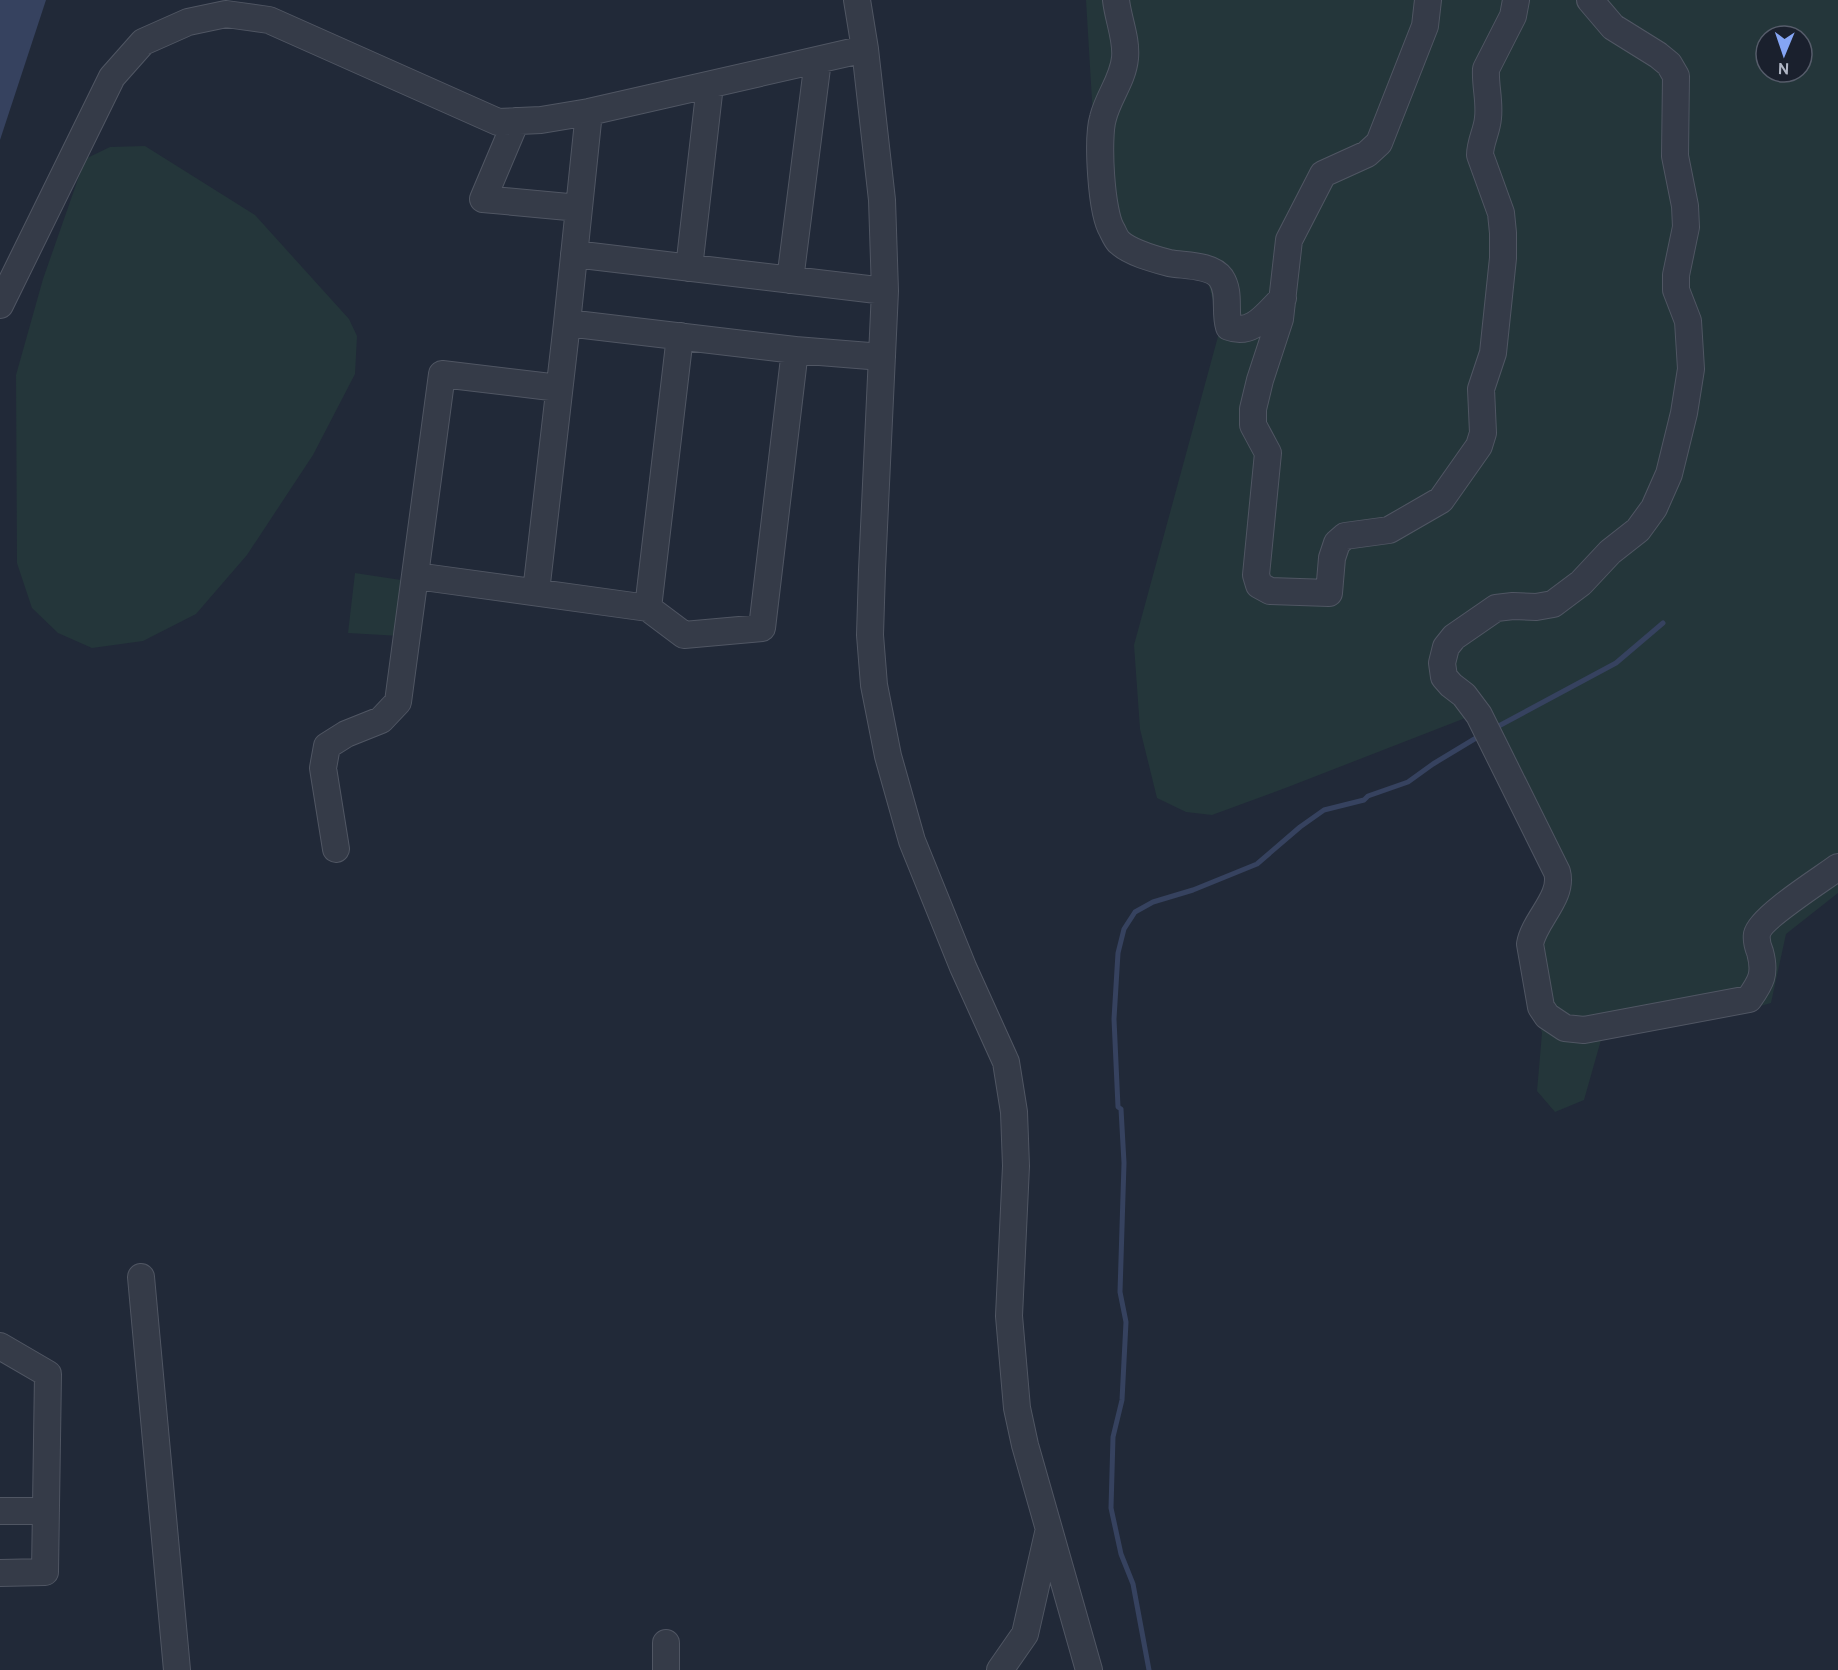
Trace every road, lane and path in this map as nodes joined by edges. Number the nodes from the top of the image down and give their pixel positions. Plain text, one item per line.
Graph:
1 (857, 0) edge
2 (1116, 0) edge
3 (1428, 0) edge
4 (1516, 0) edge
5 (1590, 0) edge
6 (865, 49) junction
7 (818, 60) junction
8 (710, 85) junction
9 (589, 112) junction
10 (516, 121) junction
11 (579, 208) junction
12 (574, 254) junction
13 (688, 268) junction
14 (790, 280) junction
15 (885, 291) junction
16 (1283, 298) junction
17 (0, 305) edge
18 (567, 323) junction
19 (680, 336) junction
20 (795, 350) junction
21 (882, 357) junction
22 (559, 388) junction
23 (416, 576) junction
24 (536, 592) junction
25 (648, 608) junction
26 (336, 849) dead end
27 (1838, 867) edge
28 (141, 1277) dead end
29 (0, 1346) edge
30 (0, 1511) edge
31 (46, 1511) junction
32 (1049, 1531) junction
33 (0, 1573) edge
34 (666, 1643) dead end
35 (177, 1670) edge
36 (666, 1670) edge
37 (1000, 1670) edge
38 (1089, 1670) edge

1 - 6 street
2 - 16 street
3 - 16 street
4 - 16 street
5 - 27 street
6 - 7 street
6 - 15 street
7 - 8 street
7 - 14 street
8 - 9 street
8 - 13 street
9 - 10 street
9 - 11 street
10 - 11 street
10 - 17 street
11 - 12 street
12 - 13 street
12 - 18 street
13 - 14 street
14 - 15 street
15 - 21 street
18 - 19 street
18 - 22 street
19 - 20 street
19 - 25 street
20 - 21 street
20 - 25 street
21 - 32 street
22 - 23 street
22 - 24 street
23 - 24 street
23 - 26 street
24 - 25 street
28 - 35 street
29 - 31 street
30 - 31 street
31 - 33 street
32 - 37 street
32 - 38 street
34 - 36 street

